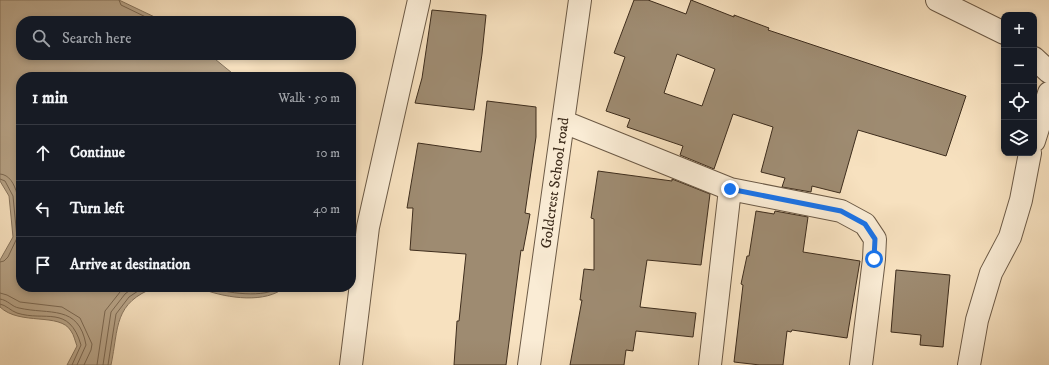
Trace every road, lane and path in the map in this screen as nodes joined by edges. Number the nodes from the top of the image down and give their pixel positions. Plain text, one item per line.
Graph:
1 (419, 0) edge
2 (580, 0) edge
3 (937, 0) edge
4 (1001, 32) edge
5 (1037, 61) edge
6 (1049, 72) edge
7 (1049, 93) edge
8 (564, 122) junction
9 (1037, 131) edge
10 (1029, 156) edge
11 (730, 189) junction
12 (352, 365) edge
13 (529, 365) edge
14 (710, 365) edge
15 (861, 365) edge
16 (969, 365) edge

1 - 12 street
2 - 8 street, Goldcrest School road
3 - 4 street
5 - 6 street
7 - 9 street
8 - 11 street
8 - 13 street, Goldcrest School road
10 - 16 street
11 - 14 street
11 - 15 street

